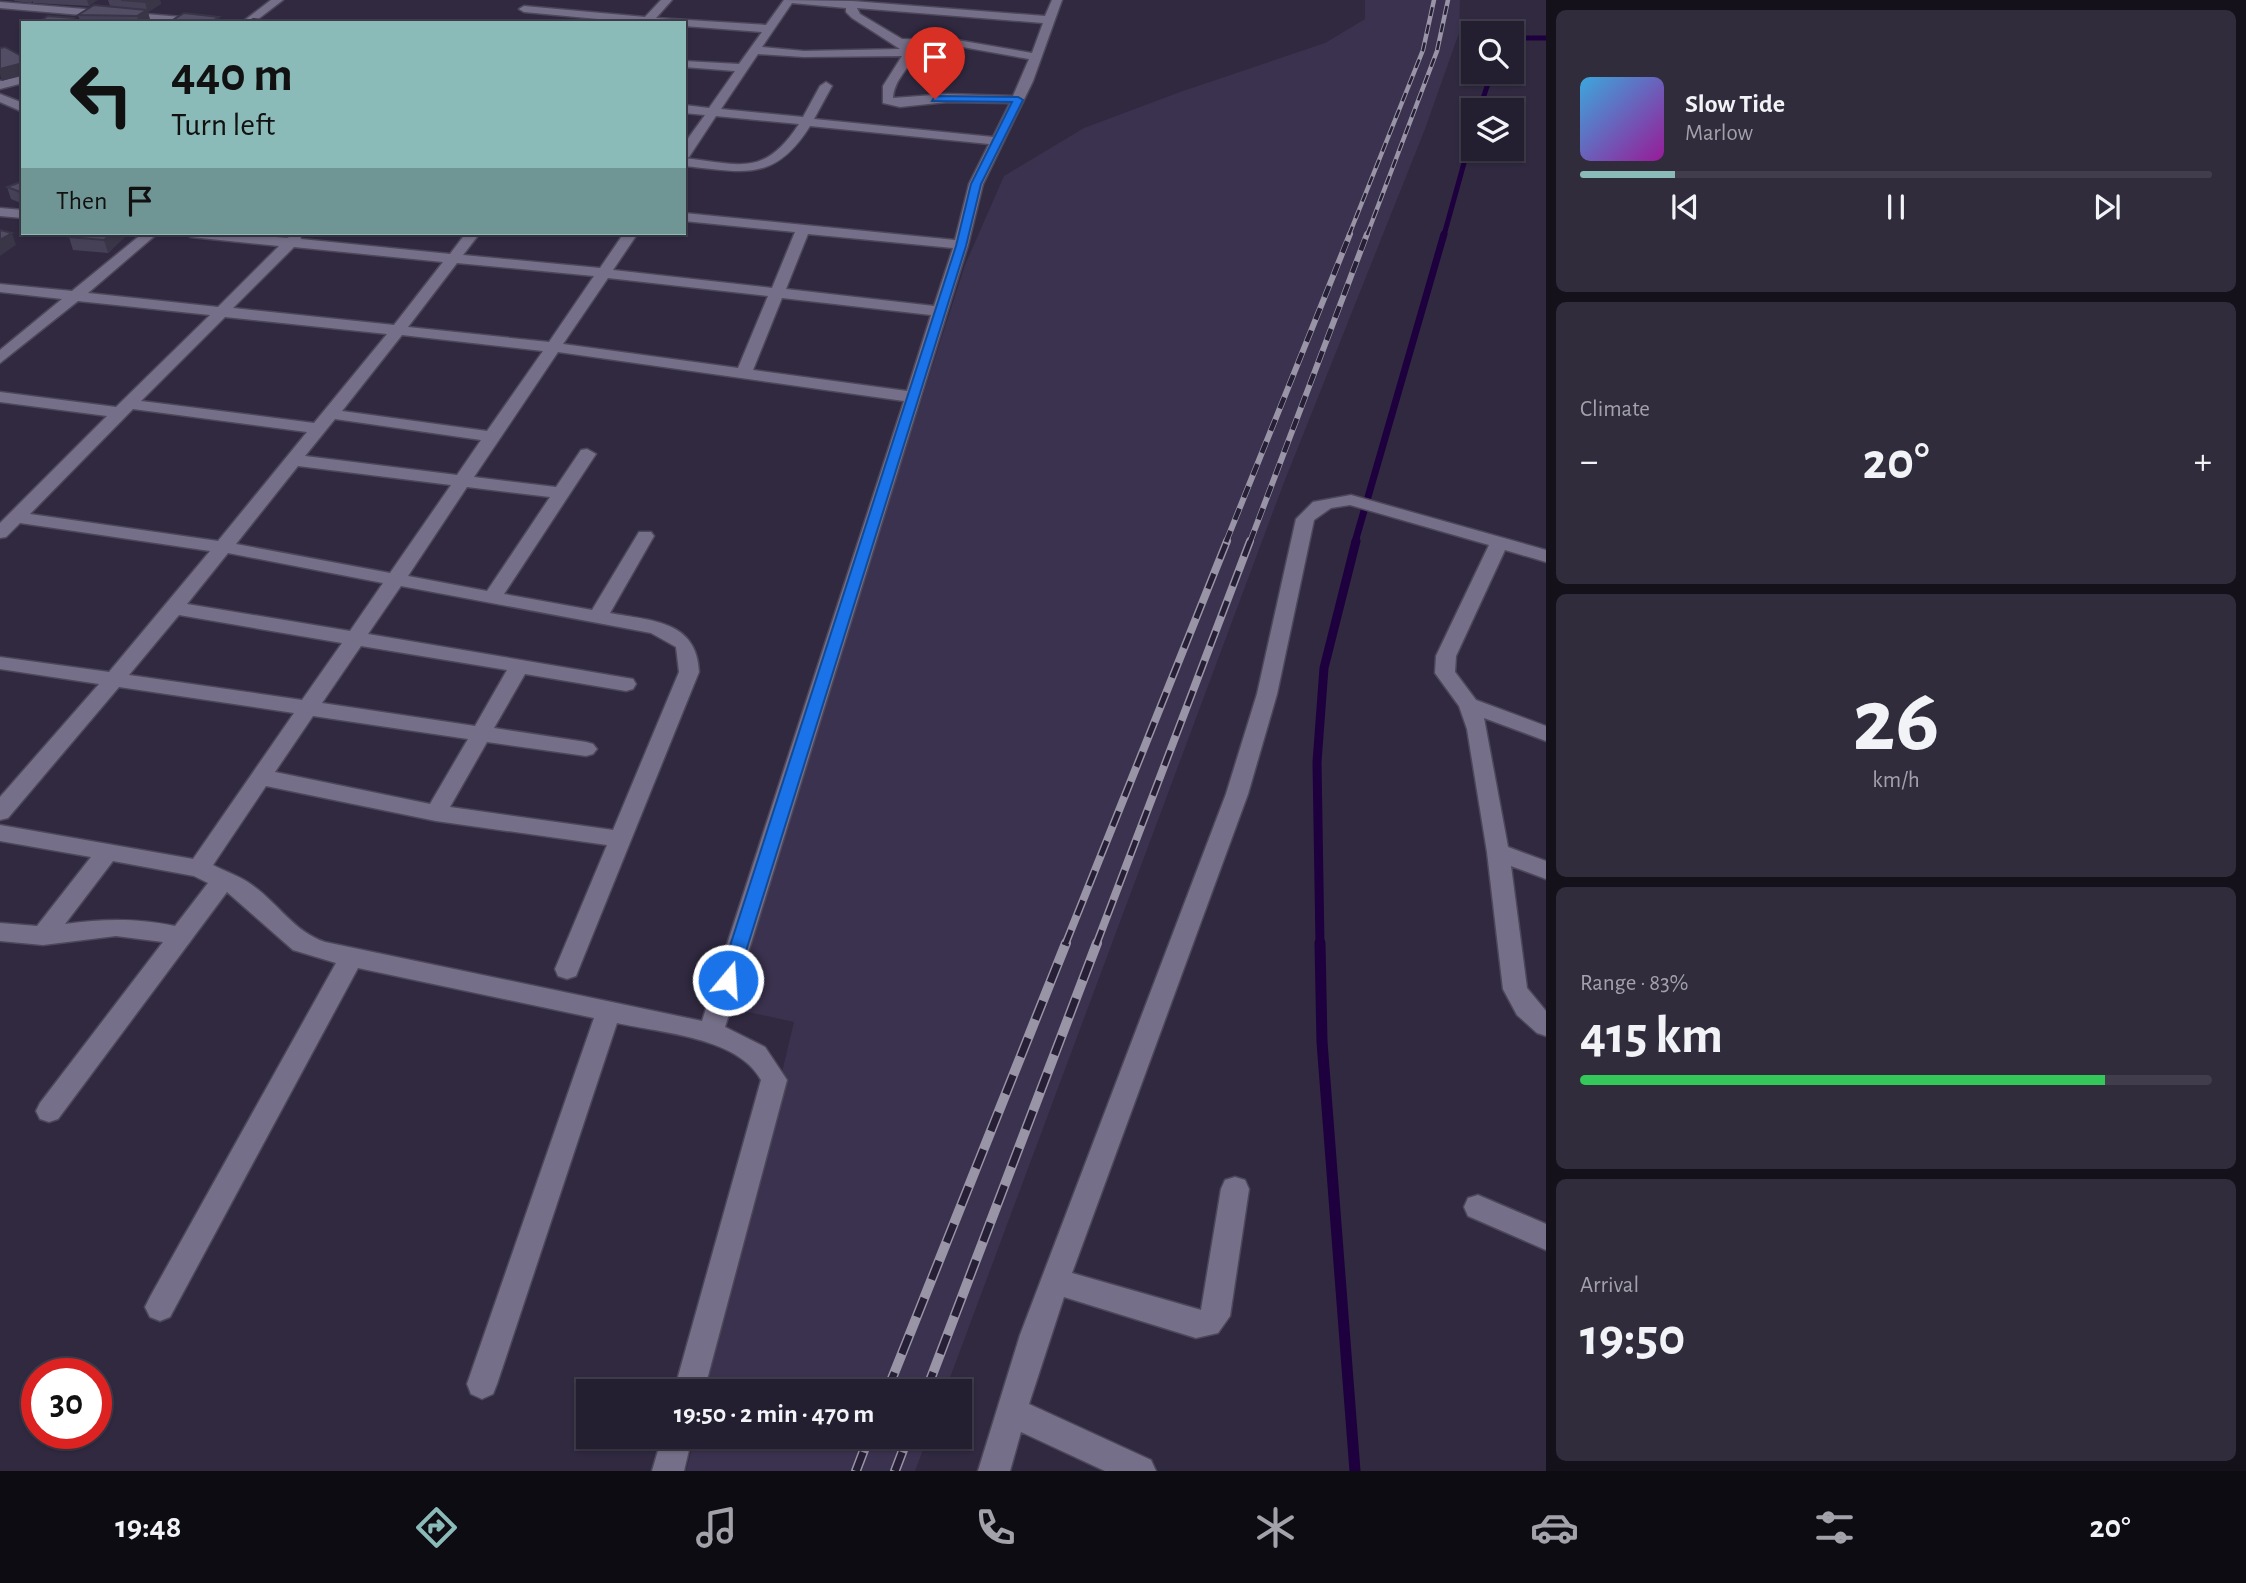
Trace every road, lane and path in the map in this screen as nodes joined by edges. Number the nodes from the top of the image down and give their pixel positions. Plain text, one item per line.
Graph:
1 (113, 0) edge
2 (278, 0) edge
3 (534, 0) edge
4 (667, 0) edge
5 (789, 0) edge
6 (1057, 0) edge
7 (852, 4) junction
8 (0, 5) edge
9 (99, 11) junction
10 (1050, 20) junction
11 (198, 21) edge
12 (249, 21) edge
13 (632, 21) edge
14 (647, 21) edge
15 (686, 23) edge
16 (769, 29) junction
17 (900, 42) junction
18 (755, 51) junction
19 (909, 52) junction
20 (1036, 57) junction
21 (686, 64) edge
22 (743, 68) junction
23 (21, 80) edge
24 (0, 85) edge
25 (826, 86) dead end
26 (0, 99) edge
27 (1018, 100) junction
28 (21, 107) edge
29 (686, 109) edge
30 (713, 112) junction
31 (916, 116) junction
32 (805, 122) junction
33 (997, 141) junction
34 (686, 151) edge
35 (686, 162) edge
36 (0, 212) edge
37 (21, 214) edge
38 (686, 217) edge
39 (803, 229) junction
40 (149, 235) edge
41 (233, 235) edge
42 (471, 235) edge
43 (630, 235) edge
44 (295, 238) edge
45 (961, 246) junction
46 (454, 258) junction
47 (604, 273) junction
48 (0, 288) edge
49 (777, 294) junction
50 (74, 295) junction
51 (223, 311) junction
52 (940, 311) junction
53 (398, 330) junction
54 (553, 347) junction
55 (0, 358) edge
56 (743, 375) junction
57 (0, 397) edge
58 (913, 397) junction
59 (125, 409) junction
60 (331, 414) junction
61 (319, 429) junction
62 (492, 437) junction
63 (587, 454) dead end
64 (294, 460) junction
65 (463, 479) junction
66 (560, 493) junction
67 (16, 517) junction
68 (0, 533) edge
69 (645, 536) dead end
70 (1500, 542) junction
71 (223, 547) junction
72 (1546, 556) edge
73 (395, 580) junction
74 (492, 598) junction
75 (174, 608) junction
76 (598, 617) junction
77 (356, 638) junction
78 (0, 663) edge
79 (520, 665) junction
80 (114, 681) junction
81 (626, 684) dead end
82 (1469, 705) junction
83 (308, 708) junction
84 (481, 734) junction
85 (1546, 734) edge
86 (586, 749) dead end
87 (261, 777) junction
88 (0, 811) edge
89 (436, 813) junction
90 (0, 833) edge
91 (620, 839) junction
92 (108, 851) junction
93 (1498, 852) junction
94 (199, 868) junction
95 (1546, 870) edge
96 (224, 879) junction
97 (0, 932) edge
98 (43, 936) junction
99 (181, 937) junction
100 (352, 957) junction
101 (567, 969) dead end
102 (609, 1011) junction
103 (1546, 1026) edge
104 (711, 1033) junction
105 (49, 1111) dead end
106 (1235, 1189) dead end
107 (1478, 1207) dead end
108 (1546, 1237) edge
109 (1055, 1282) junction
110 (160, 1307) dead end
111 (693, 1379) edge
112 (482, 1384) dead end
113 (1012, 1412) junction
114 (674, 1449) edge
115 (668, 1471) edge
116 (994, 1471) edge
117 (1140, 1471) edge

1 - 9 street
2 - 12 street
3 - 13 street
4 - 14 street
5 - 7 street
5 - 16 street
6 - 10 street
7 - 10 street
7 - 17 street
8 - 9 street
9 - 11 street
10 - 20 street
15 - 16 street
16 - 18 street
17 - 19 street
17 - 20 street
18 - 19 street
18 - 22 street
19 - 31 street
20 - 27 street
21 - 22 street
22 - 30 street
23 - 24 street
25 - 32 street
26 - 28 street
27 - 31 street
27 - 33 street
29 - 30 street
30 - 32 street
30 - 34 street
31 - 32 street
31 - 33 street
32 - 35 street
33 - 45 street
36 - 37 street
38 - 39 street
39 - 45 street
39 - 49 street
40 - 50 street
41 - 44 street
42 - 46 street
43 - 47 street
44 - 46 street
44 - 51 street
45 - 52 street
46 - 47 street
46 - 53 street
47 - 49 street
47 - 54 street
48 - 50 street
49 - 52 street
49 - 56 street
50 - 51 street
50 - 55 street
51 - 53 street
51 - 59 street
52 - 58 street
53 - 54 street
53 - 60 street
54 - 56 street
54 - 62 street
56 - 58 street
57 - 59 street
58 - 104 street
59 - 61 street
59 - 67 street
60 - 61 street
60 - 62 street
61 - 64 street
62 - 65 street
63 - 66 street
64 - 65 street
64 - 71 street
65 - 66 street
65 - 73 street
66 - 74 street
67 - 68 street
67 - 71 street
69 - 76 street
70 - 72 street
70 - 82 street
70 - 109 street
71 - 73 street
71 - 75 street
73 - 74 street
73 - 77 street
74 - 76 street
75 - 77 street
75 - 80 street
76 - 91 street
77 - 79 street
77 - 83 street
78 - 80 street
79 - 81 street
79 - 84 street
80 - 83 street
80 - 88 street
82 - 85 street
82 - 93 street
83 - 84 street
83 - 87 street
84 - 86 street
84 - 89 street
87 - 89 street
87 - 94 street
89 - 91 street
90 - 92 street
91 - 101 street
92 - 94 street
92 - 98 street
93 - 95 street
93 - 103 street
94 - 96 street
96 - 99 street
96 - 100 street
97 - 98 street
98 - 99 street
99 - 105 street
100 - 102 street
100 - 110 street
102 - 104 street
102 - 112 street
104 - 111 street
106 - 109 street
107 - 108 street
109 - 113 street
113 - 116 street
113 - 117 street
114 - 115 street

